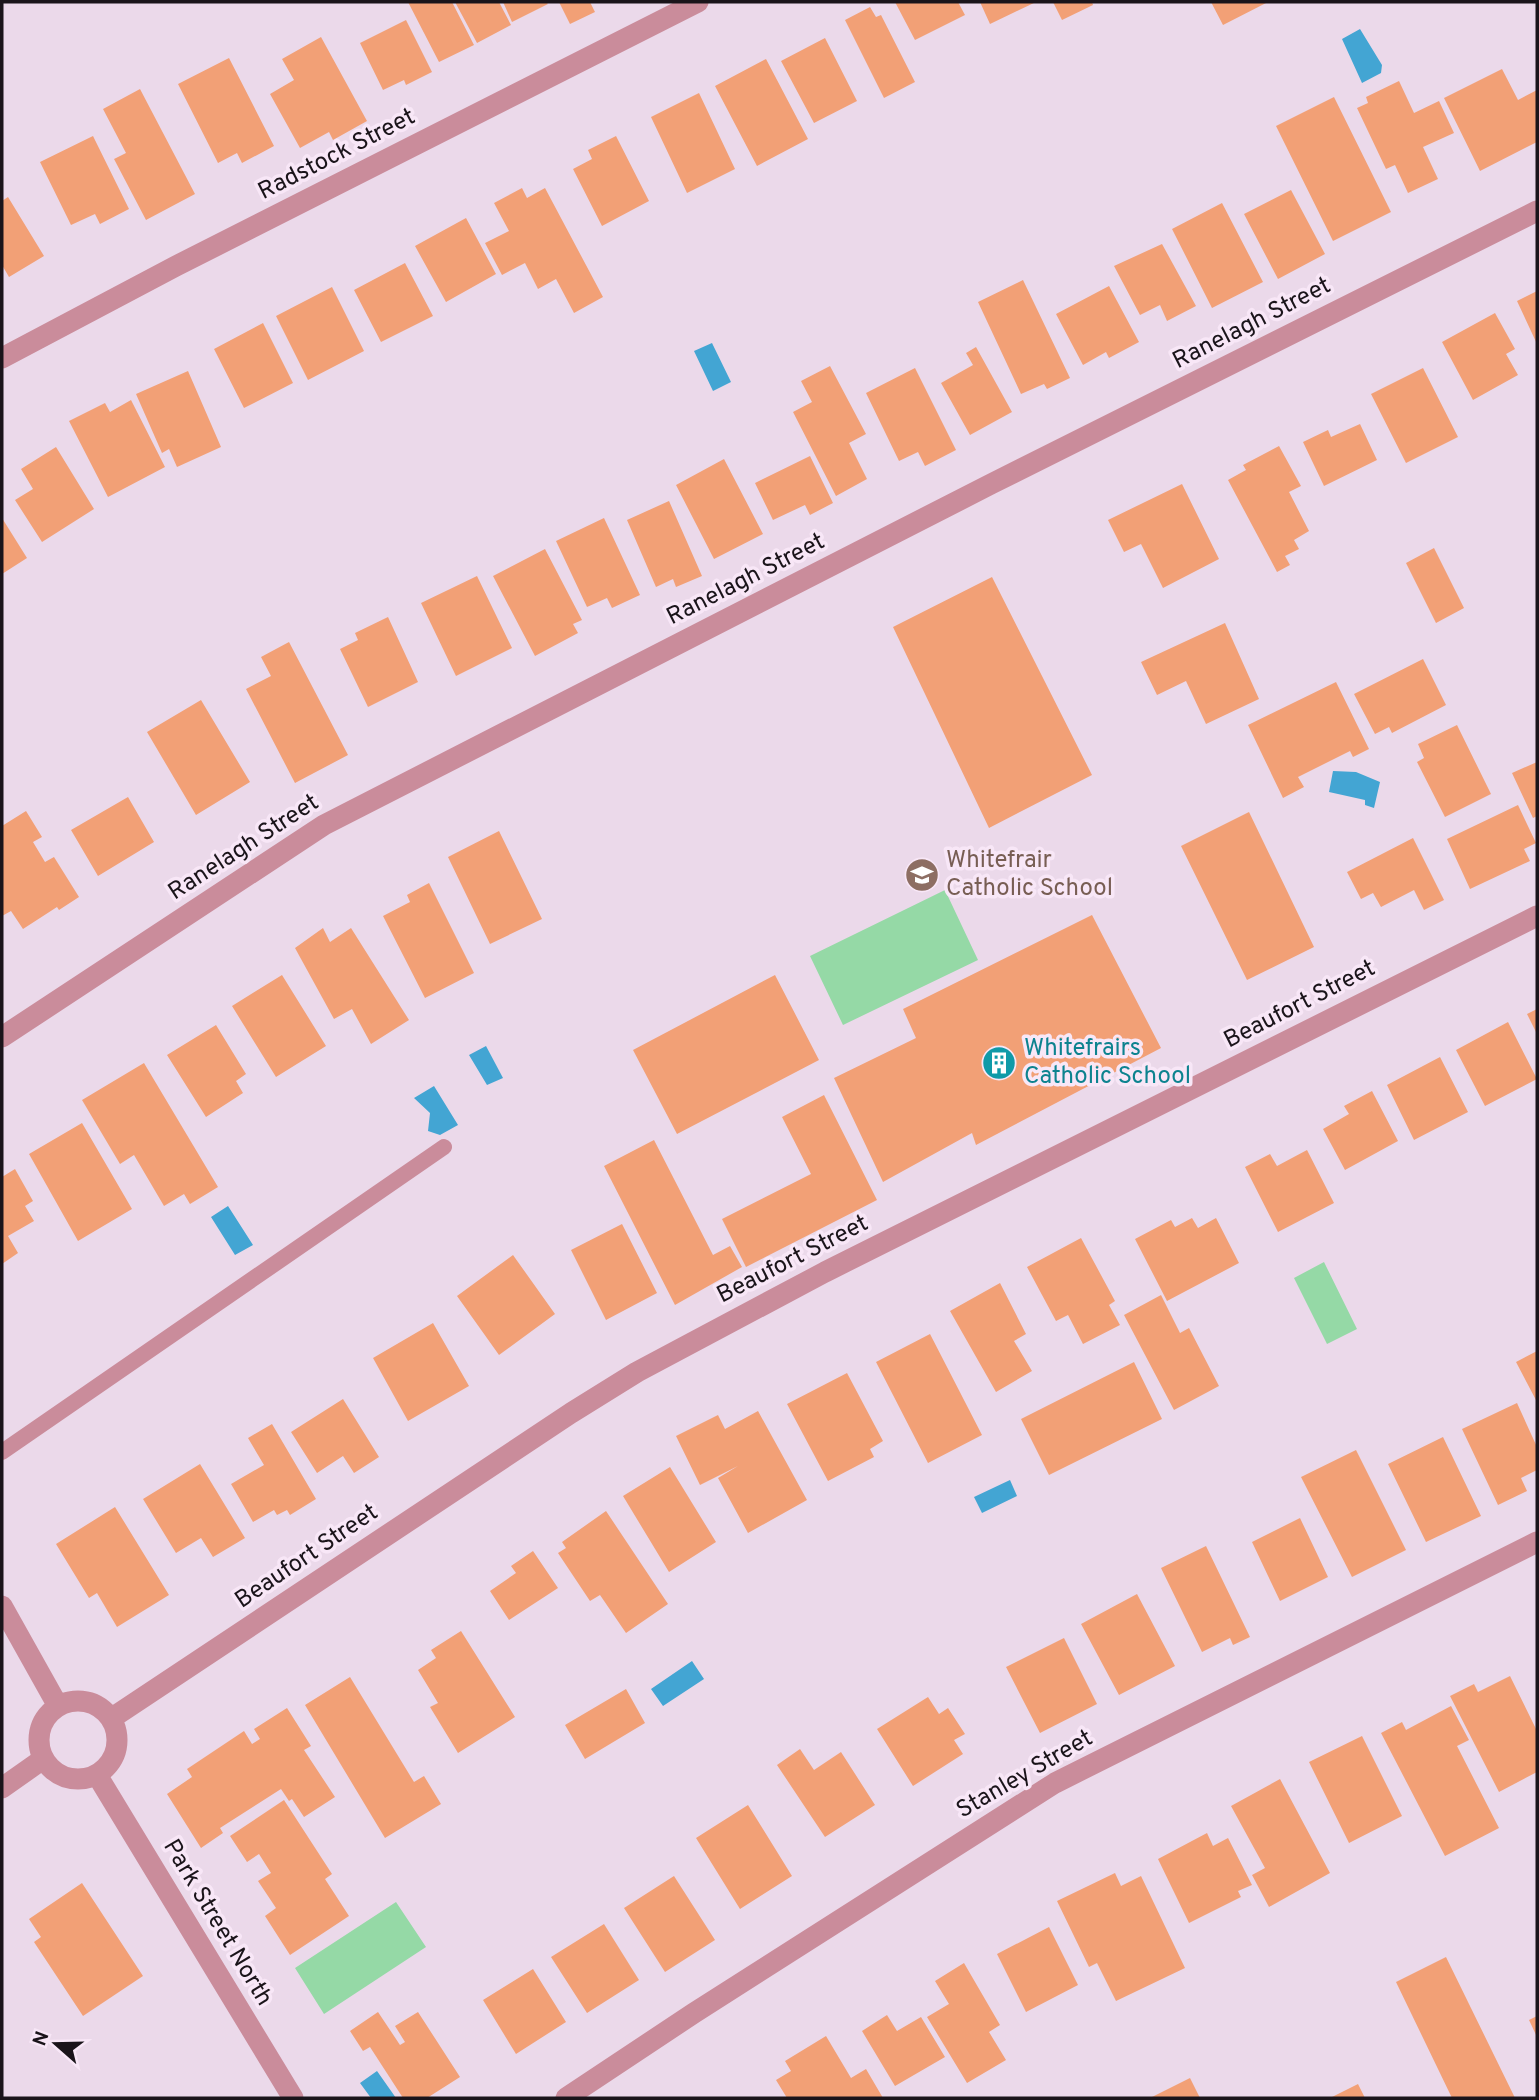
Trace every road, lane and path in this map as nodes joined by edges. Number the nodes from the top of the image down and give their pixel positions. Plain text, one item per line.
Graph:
1 (698, 2) edge
2 (1537, 211) edge
3 (2, 358) edge
4 (1537, 916) edge
5 (2, 1037) edge
6 (444, 1147) dead end
7 (2, 1452) edge
8 (1537, 1542) edge
9 (2, 1606) edge
10 (58, 1706) junction
11 (112, 1718) junction
12 (43, 1759) junction
13 (97, 1775) junction
14 (2, 1788) edge
15 (293, 2098) edge
16 (566, 2098) edge

1 - 3 street, Radstock Street
2 - 5 street, Ranelagh Street
4 - 11 street, Beaufort Street
6 - 7 lane
8 - 16 street, Stanley Street
9 - 10 street
10 - 11 street
10 - 12 street
11 - 13 street
12 - 13 street
12 - 14 street
13 - 15 street, Park Street North

